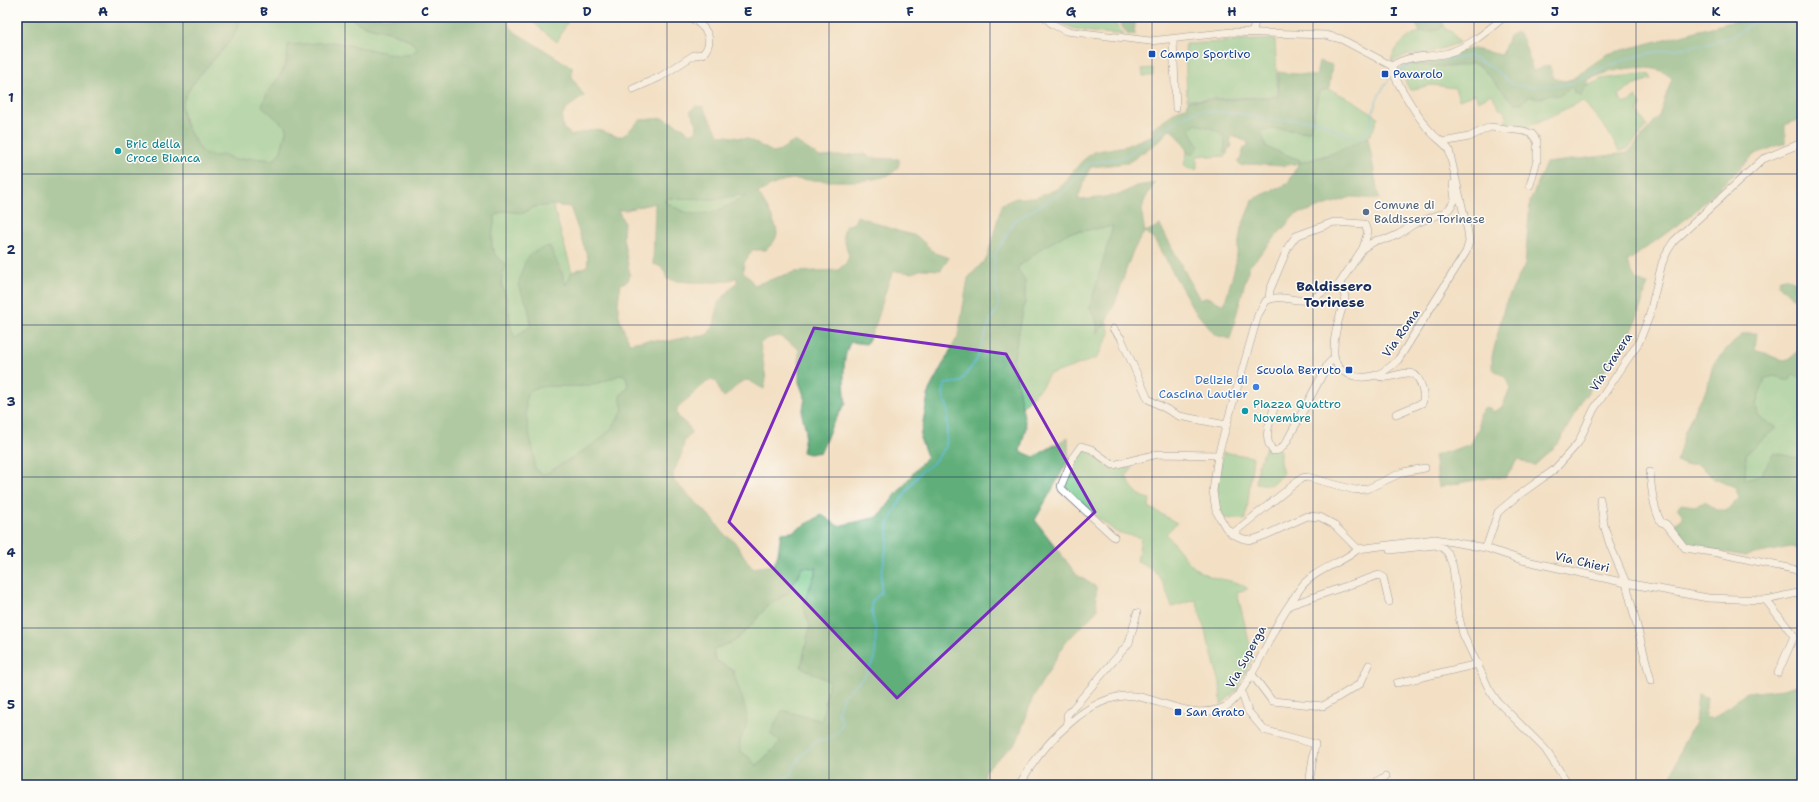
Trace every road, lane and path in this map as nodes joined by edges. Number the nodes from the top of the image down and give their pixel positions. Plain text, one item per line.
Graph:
1 (690, 17) edge
2 (1046, 17) edge
3 (1256, 17) edge
4 (1504, 17) edge
5 (1252, 31) junction
6 (1172, 40) junction
7 (1392, 66) junction
8 (633, 89) dead end
9 (1176, 108) dead end
10 (1443, 142) junction
11 (1802, 143) edge
12 (1449, 150) junction
13 (1530, 185) dead end
14 (1363, 248) junction
15 (1338, 286) junction
16 (1269, 299) junction
17 (1113, 329) dead end
18 (1334, 358) junction
19 (1376, 375) junction
20 (1274, 408) dead end
21 (1396, 414) dead end
22 (1226, 425) junction
23 (1218, 455) junction
24 (1425, 468) dead end
25 (1650, 472) dead end
26 (1600, 499) dead end
27 (1232, 534) junction
28 (1114, 537) dead end
29 (1379, 547) junction
30 (1486, 548) junction
31 (1358, 549) junction
32 (1802, 571) edge
33 (1626, 583) junction
34 (1802, 592) edge
35 (1386, 599) dead end
36 (1766, 600) junction
37 (1290, 605) junction
38 (1137, 613) dead end
39 (1369, 664) dead end
40 (1478, 664) junction
41 (1251, 673) junction
42 (1778, 673) dead end
43 (1650, 681) dead end
44 (1397, 683) dead end
45 (1241, 691) junction
46 (1068, 724) junction
47 (1385, 777) dead end
48 (1019, 785) edge
49 (1312, 785) edge
50 (1373, 785) edge
51 (1569, 785) edge

1 - 8 street
2 - 6 street
3 - 5 street
4 - 7 street
5 - 6 street
5 - 7 street
6 - 9 street
7 - 10 street, Via Roma
10 - 12 street, Via Roma
10 - 13 street
11 - 30 street, Via Cravera
12 - 14 street
12 - 19 street, Via Roma
14 - 15 street
14 - 16 street
15 - 16 street
15 - 18 street
16 - 22 street
17 - 22 street
18 - 19 street
18 - 20 street
19 - 21 street
22 - 23 street
23 - 27 street
23 - 28 street
24 - 27 street
25 - 32 street
26 - 33 street
27 - 31 street
29 - 30 street, Via Chieri
29 - 31 street, Via Chieri
29 - 40 street
30 - 33 street, Via Chieri
31 - 37 street, Via Superga
33 - 36 street, Via Chieri
33 - 43 street
34 - 36 street, Via Chieri
35 - 37 street
36 - 42 street
37 - 41 street, Via Superga
38 - 46 street
39 - 41 street
40 - 44 street
40 - 51 street
41 - 45 street, Via Superga
45 - 46 street, Via Superga
45 - 49 street
46 - 48 street, Via Superga
47 - 50 street

